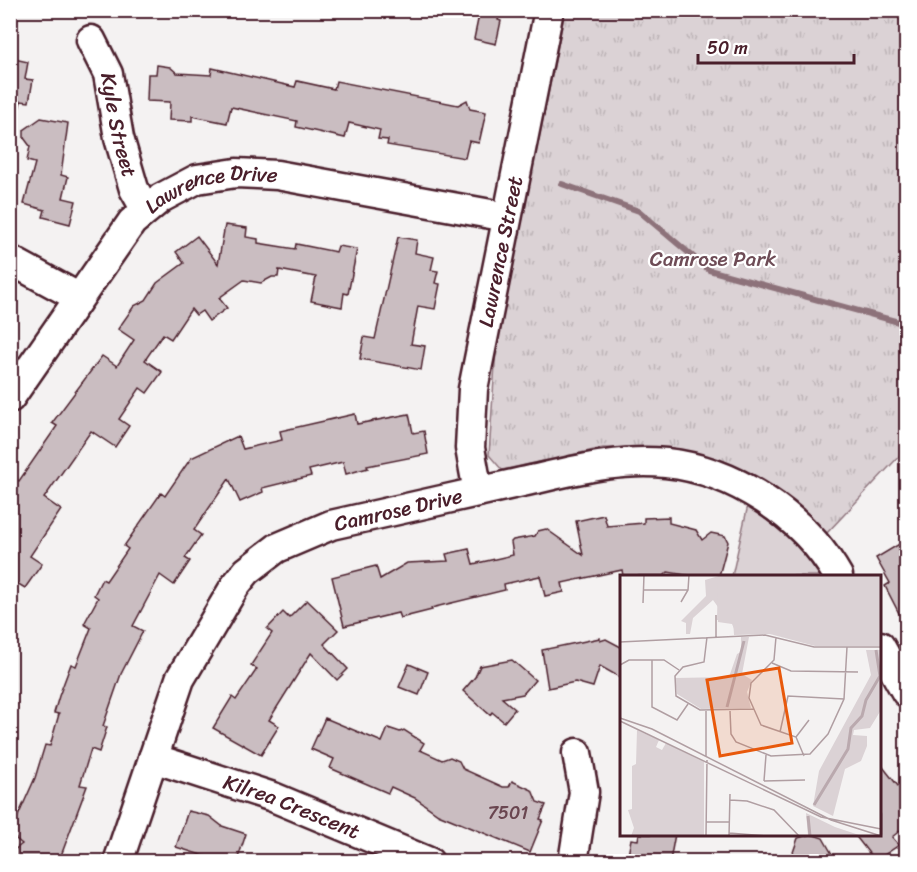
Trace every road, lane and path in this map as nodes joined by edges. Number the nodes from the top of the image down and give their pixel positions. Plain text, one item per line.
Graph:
1 (549, 10) edge
2 (91, 40) dead end
3 (146, 210) junction
4 (507, 217) junction
5 (10, 260) edge
6 (78, 297) junction
7 (10, 398) edge
8 (478, 492) junction
9 (837, 575) edge
10 (881, 649) edge
11 (904, 683) edge
12 (577, 753) dead end
13 (153, 758) junction
14 (118, 861) edge
15 (429, 861) edge
16 (573, 861) edge

1 - 4 street, Lawrence Street
2 - 3 street, Kyle Street
3 - 4 street, Lawrence Drive
3 - 6 street, Lawrence Drive
4 - 8 street, Lawrence Street
5 - 6 street
6 - 7 street, Lawrence Drive
8 - 9 street, Camrose Drive
8 - 13 street, Camrose Drive
10 - 11 street
12 - 16 street
13 - 14 street, Camrose Drive
13 - 15 street, Kilrea Crescent

